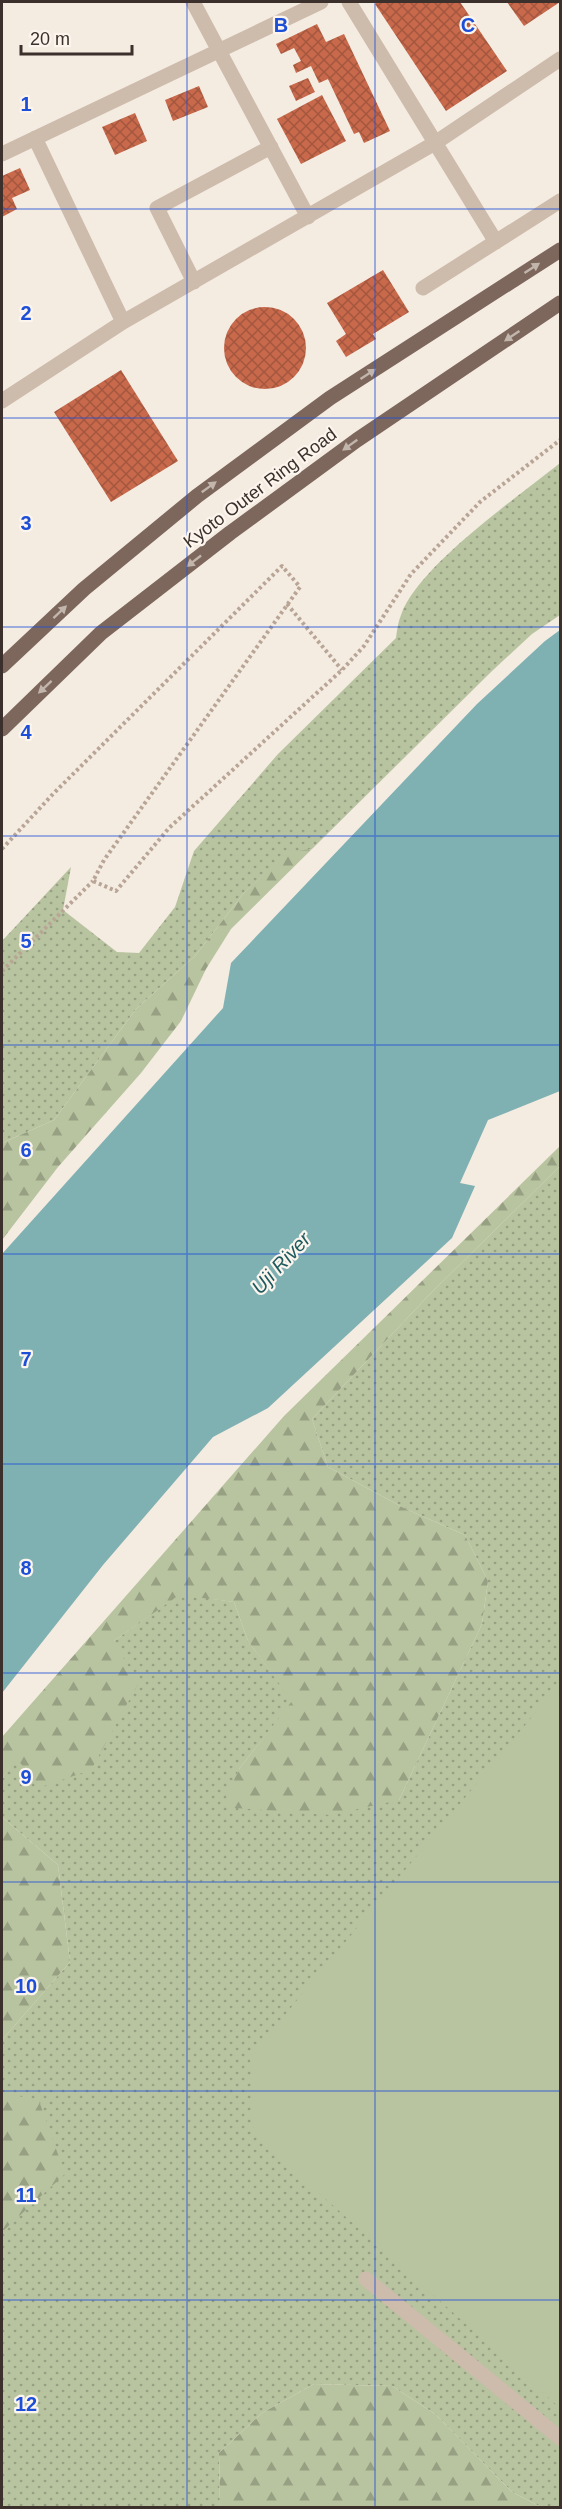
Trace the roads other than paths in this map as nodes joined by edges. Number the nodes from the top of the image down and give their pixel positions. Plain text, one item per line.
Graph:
1 (194, 2) edge
2 (321, 2) edge
3 (349, 2) edge
4 (220, 49) junction
5 (561, 59) edge
6 (35, 138) junction
7 (435, 143) junction
8 (271, 147) junction
9 (2, 154) edge
10 (561, 201) edge
11 (308, 217) junction
12 (496, 242) junction
13 (561, 250) edge
14 (194, 282) junction
15 (423, 288) dead end
16 (561, 303) edge
17 (123, 322) junction
18 (2, 401) edge
19 (2, 666) edge
20 (2, 729) edge
21 (366, 2279) dead end
22 (561, 2438) edge

1 - 4 lane
2 - 4 lane
3 - 7 lane
4 - 6 lane
4 - 8 lane
5 - 7 lane
6 - 9 lane
6 - 17 lane
7 - 11 lane
7 - 12 lane
8 - 11 lane
8 - 14 lane
10 - 12 lane
11 - 14 lane
12 - 15 lane
19 -> 13 main road, Kyoto Outer Ring Road
14 - 17 lane
16 -> 20 main road, Kyoto Outer Ring Road
17 - 18 lane
21 - 22 lane

